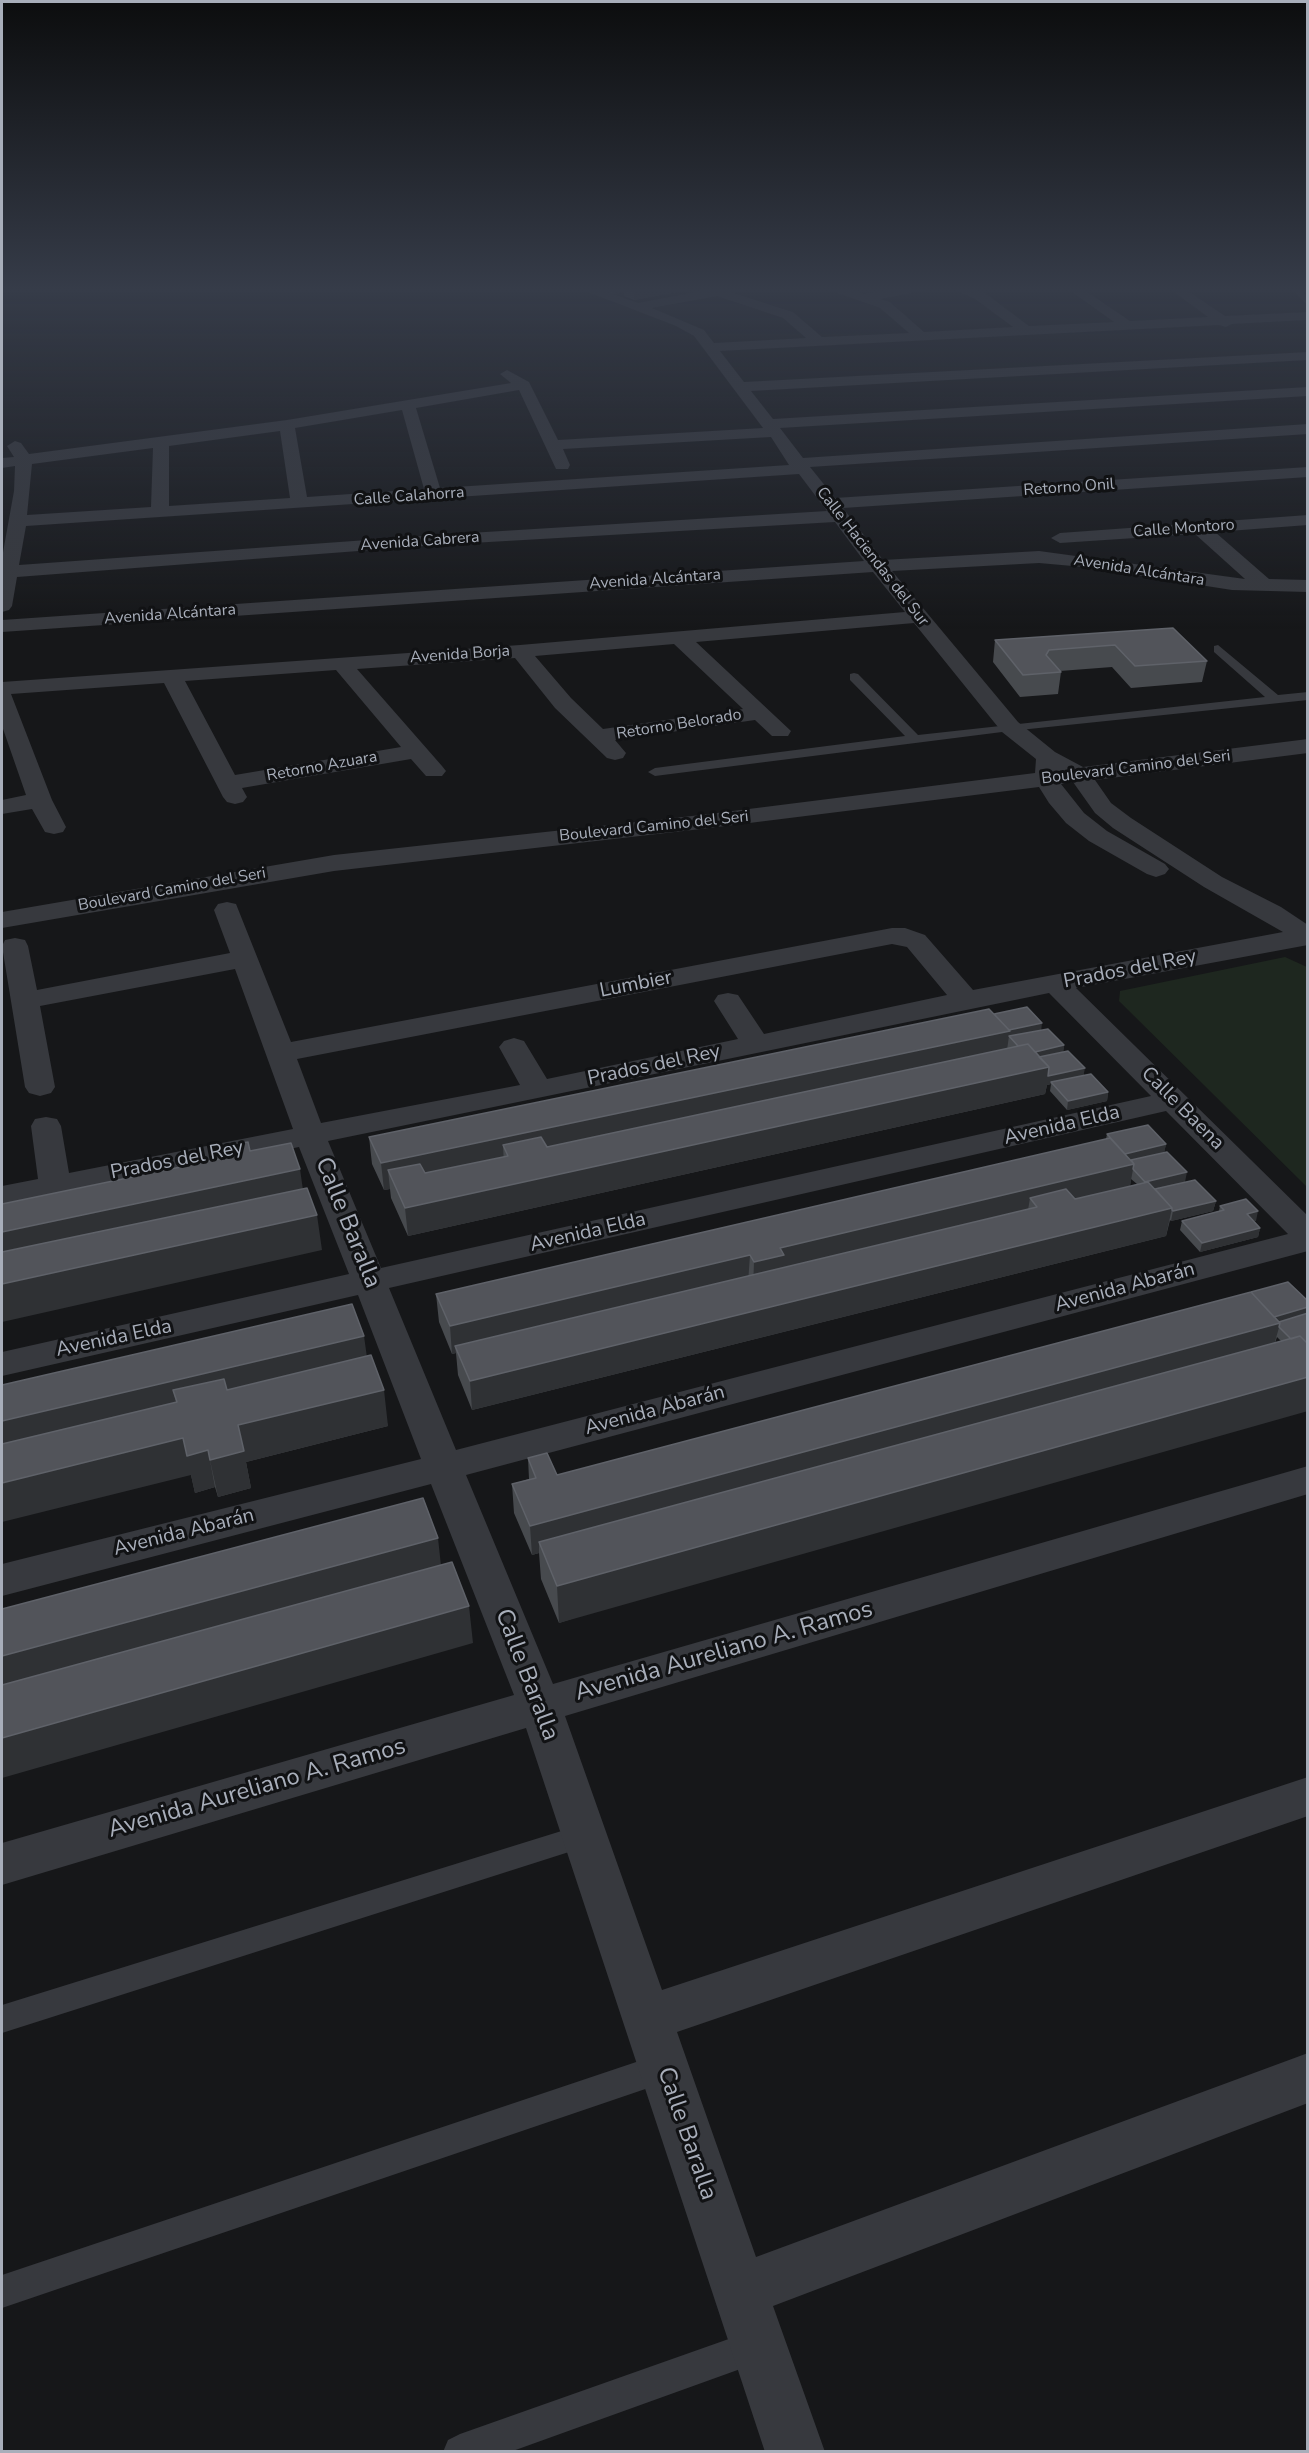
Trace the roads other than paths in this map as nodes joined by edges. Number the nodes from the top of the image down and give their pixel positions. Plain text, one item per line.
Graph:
1 (428, 401) edge
2 (532, 401) edge
3 (750, 401) edge
4 (1156, 401) edge
5 (408, 405) junction
6 (287, 425) junction
7 (771, 428) junction
8 (1308, 429) edge
9 (162, 442) junction
10 (554, 445) junction
11 (20, 453) junction
12 (2, 463) edge
13 (799, 466) junction
14 (1308, 472) edge
15 (571, 486) junction
16 (434, 495) junction
17 (300, 504) junction
18 (834, 510) junction
19 (160, 512) junction
20 (1308, 520) edge
21 (16, 521) junction
22 (1043, 522) dead end
23 (1199, 528) junction
24 (1060, 538) junction
25 (1084, 561) junction
26 (877, 565) junction
27 (4, 572) edge
28 (1264, 585) junction
29 (1308, 586) edge
30 (2, 606) edge
31 (918, 617) junction
32 (2, 626) edge
33 (678, 637) junction
34 (1218, 649) dead end
35 (520, 651) junction
36 (342, 664) junction
37 (172, 677) junction
38 (854, 677) dead end
39 (2, 688) edge
40 (1308, 696) edge
41 (2, 697) edge
42 (1276, 700) junction
43 (759, 712) junction
44 (1010, 727) junction
45 (780, 731) dead end
46 (599, 736) junction
47 (915, 739) junction
48 (1308, 746) edge
49 (418, 751) junction
50 (616, 754) dead end
51 (1047, 768) junction
52 (434, 771) dead end
53 (655, 772) dead end
54 (1080, 775) junction
55 (40, 800) junction
56 (2, 807) edge
57 (54, 827) dead end
58 (1213, 882) junction
59 (226, 910) dead end
60 (2, 920) edge
61 (1307, 937) edge
62 (15, 946) dead end
63 (243, 959) junction
64 (1056, 984) junction
65 (26, 999) junction
66 (966, 1000) junction
67 (728, 1001) dead end
68 (756, 1044) junction
69 (514, 1047) dead end
70 (280, 1053) junction
71 (40, 1087) dead end
72 (538, 1090) junction
73 (1175, 1100) junction
74 (46, 1126) dead end
75 (310, 1134) junction
76 (55, 1185) junction
77 (2, 1196) edge
78 (1308, 1237) edge
79 (371, 1282) junction
80 (2, 1364) edge
81 (443, 1467) junction
82 (1308, 1480) edge
83 (2, 1580) edge
84 (540, 1706) junction
85 (1308, 1796) edge
86 (584, 1836) junction
87 (2, 1864) edge
88 (2, 2019) edge
89 (646, 2019) junction
90 (663, 2068) junction
91 (1308, 2078) edge
92 (740, 2291) junction
93 (2, 2292) edge
94 (759, 2346) junction
95 (460, 2451) edge
96 (795, 2451) edge

1 - 5 street
2 - 10 street
3 - 7 street, Calle Haciendas del Sur
4 - 7 street
5 - 6 street
5 - 16 street
6 - 9 street
6 - 17 street
7 - 10 street
7 - 13 street, Calle Haciendas del Sur
8 - 13 street
9 - 11 street
9 - 19 street
10 - 15 street
11 - 12 street
11 - 21 street
13 - 15 street, Calle Calahorra
13 - 18 street, Calle Haciendas del Sur
14 - 18 street, Retorno Onil
15 - 16 street, Calle Calahorra
16 - 17 street, Calle Calahorra
17 - 19 street, Calle Calahorra
18 - 26 street, Calle Haciendas del Sur
18 - 27 street, Avenida Cabrera
19 - 21 street, Calle Calahorra
20 - 23 street, Calle Montoro
21 - 27 street
22 - 24 street
23 - 24 street, Calle Montoro
23 - 28 street
24 - 25 street
25 - 26 street, Avenida Alcántara
25 - 28 street, Avenida Alcántara
26 - 31 street, Calle Haciendas del Sur
26 - 32 street, Avenida Alcántara
27 - 30 street
28 - 29 street, Avenida Alcántara
31 - 33 street, Avenida Borja
31 - 44 street, Calle Haciendas del Sur
33 - 35 street, Avenida Borja
33 - 43 street, Retorno Belorado
34 - 42 lane
35 - 36 street, Avenida Borja
35 - 46 street, Retorno Belorado
36 - 37 street, Avenida Borja
36 - 49 street
37 - 39 street, Avenida Borja
37 - 49 street, Retorno Azuara
38 - 47 lane
40 - 42 lane
41 - 55 street
42 - 44 lane
43 - 45 street, Retorno Belorado
43 - 46 street, Retorno Belorado
44 - 47 lane
44 - 51 street, Calle Haciendas del Sur
46 - 50 street, Retorno Belorado
47 - 53 lane
48 - 54 street, Boulevard Camino del Seri
49 - 52 street
51 - 54 street, Boulevard Camino del Seri
51 - 58 street, Calle Haciendas del Sur
51 - 60 street, Boulevard Camino del Seri
54 - 58 street, Calle Haciendas del Sur
55 - 56 street
55 - 57 street
58 - 61 street, Calle Haciendas del Sur
59 - 63 street, Calle Baralla
61 - 64 street, Prados del Rey
62 - 65 street
63 - 65 street
63 - 70 street, Calle Baralla
64 - 66 street, Prados del Rey
64 - 73 street, Calle Baena
65 - 71 street
66 - 68 street, Prados del Rey
66 - 70 street, Lumbier
67 - 68 street
68 - 72 street, Prados del Rey
69 - 72 street
70 - 75 street, Calle Baralla
72 - 75 street, Prados del Rey
73 - 78 street, Calle Baena
73 - 79 street, Avenida Elda
74 - 76 street
75 - 76 street, Prados del Rey
75 - 79 street, Calle Baralla
76 - 77 street, Prados del Rey
78 - 81 street, Avenida Abarán
79 - 80 street, Avenida Elda
79 - 81 street, Calle Baralla
81 - 83 street, Avenida Abarán
81 - 84 street, Calle Baralla
82 - 84 street, Avenida Aureliano A. Ramos
84 - 86 street, Calle Baralla
84 - 87 street, Avenida Aureliano A. Ramos
85 - 89 street
86 - 88 lane
86 - 89 street, Calle Baralla
89 - 90 street, Calle Baralla
90 - 92 street, Calle Baralla
90 - 93 lane
91 - 92 street
92 - 94 street, Calle Baralla
94 - 95 lane
94 - 96 street, Calle Baralla

